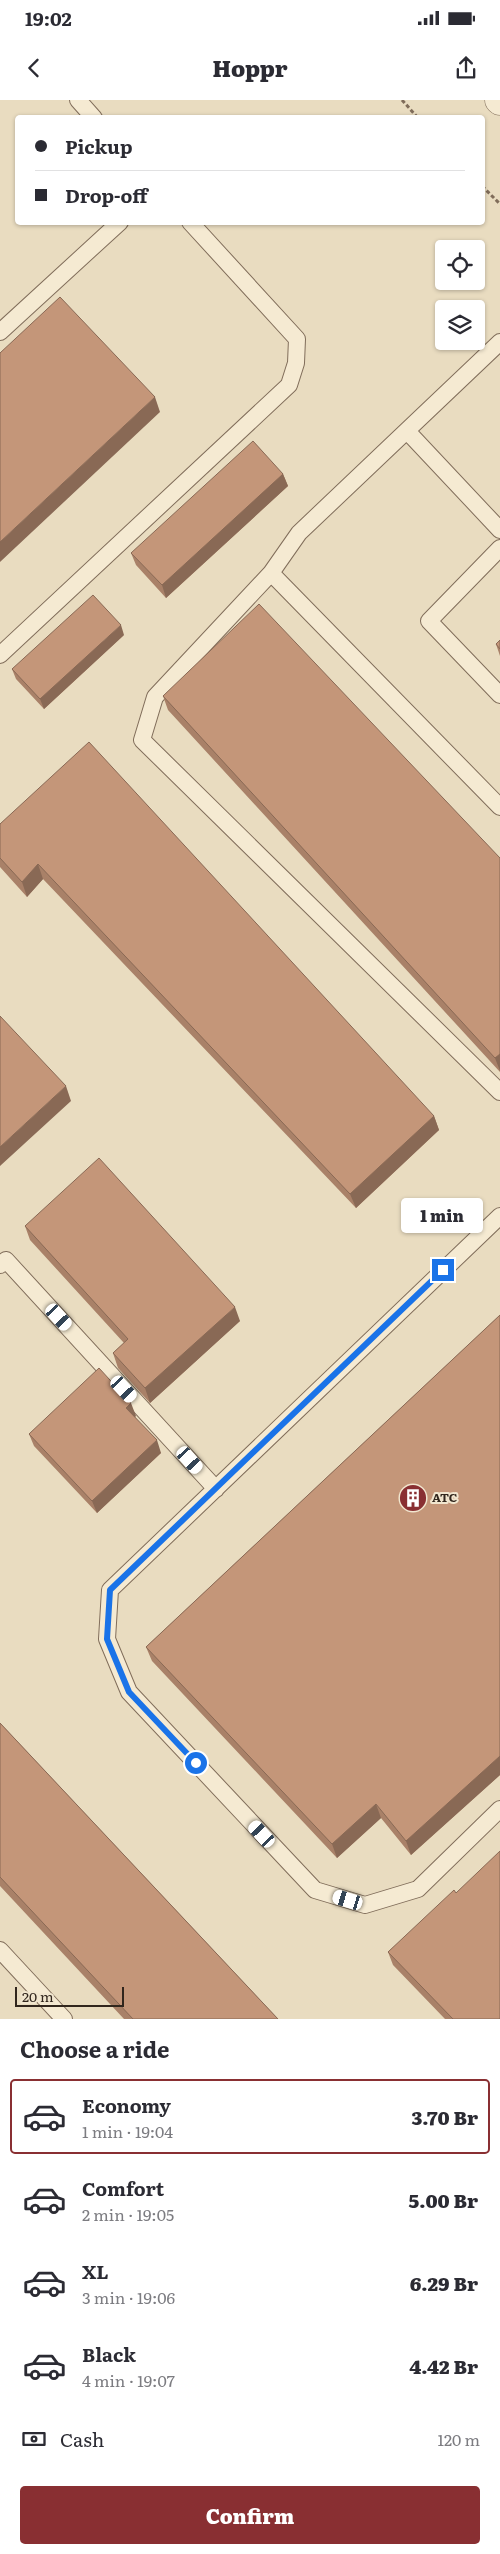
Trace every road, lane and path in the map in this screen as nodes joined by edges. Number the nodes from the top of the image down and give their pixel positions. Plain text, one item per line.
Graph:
1 (78, 100) edge
2 (402, 100) edge
3 (91, 115) edge
4 (415, 115) edge
5 (485, 189) edge
6 (500, 204) edge
7 (117, 225) edge
8 (193, 225) edge
9 (0, 332) edge
10 (500, 342) edge
11 (407, 430) junction
12 (500, 530) edge
13 (500, 548) edge
14 (271, 573) junction
15 (0, 655) edge
16 (500, 695) edge
17 (500, 807) edge
18 (500, 1092) edge
19 (500, 1216) edge
20 (0, 1265) edge
21 (216, 1489) junction
22 (500, 1809) edge
23 (0, 1950) edge
24 (64, 2019) edge

1 - 3 lane
2 - 4 path
5 - 6 path
7 - 9 lane
8 - 15 lane
10 - 11 lane
11 - 12 lane
11 - 14 lane
13 - 16 lane
14 - 17 lane
14 - 18 lane
19 - 21 lane
20 - 21 lane
21 - 22 lane
23 - 24 lane

